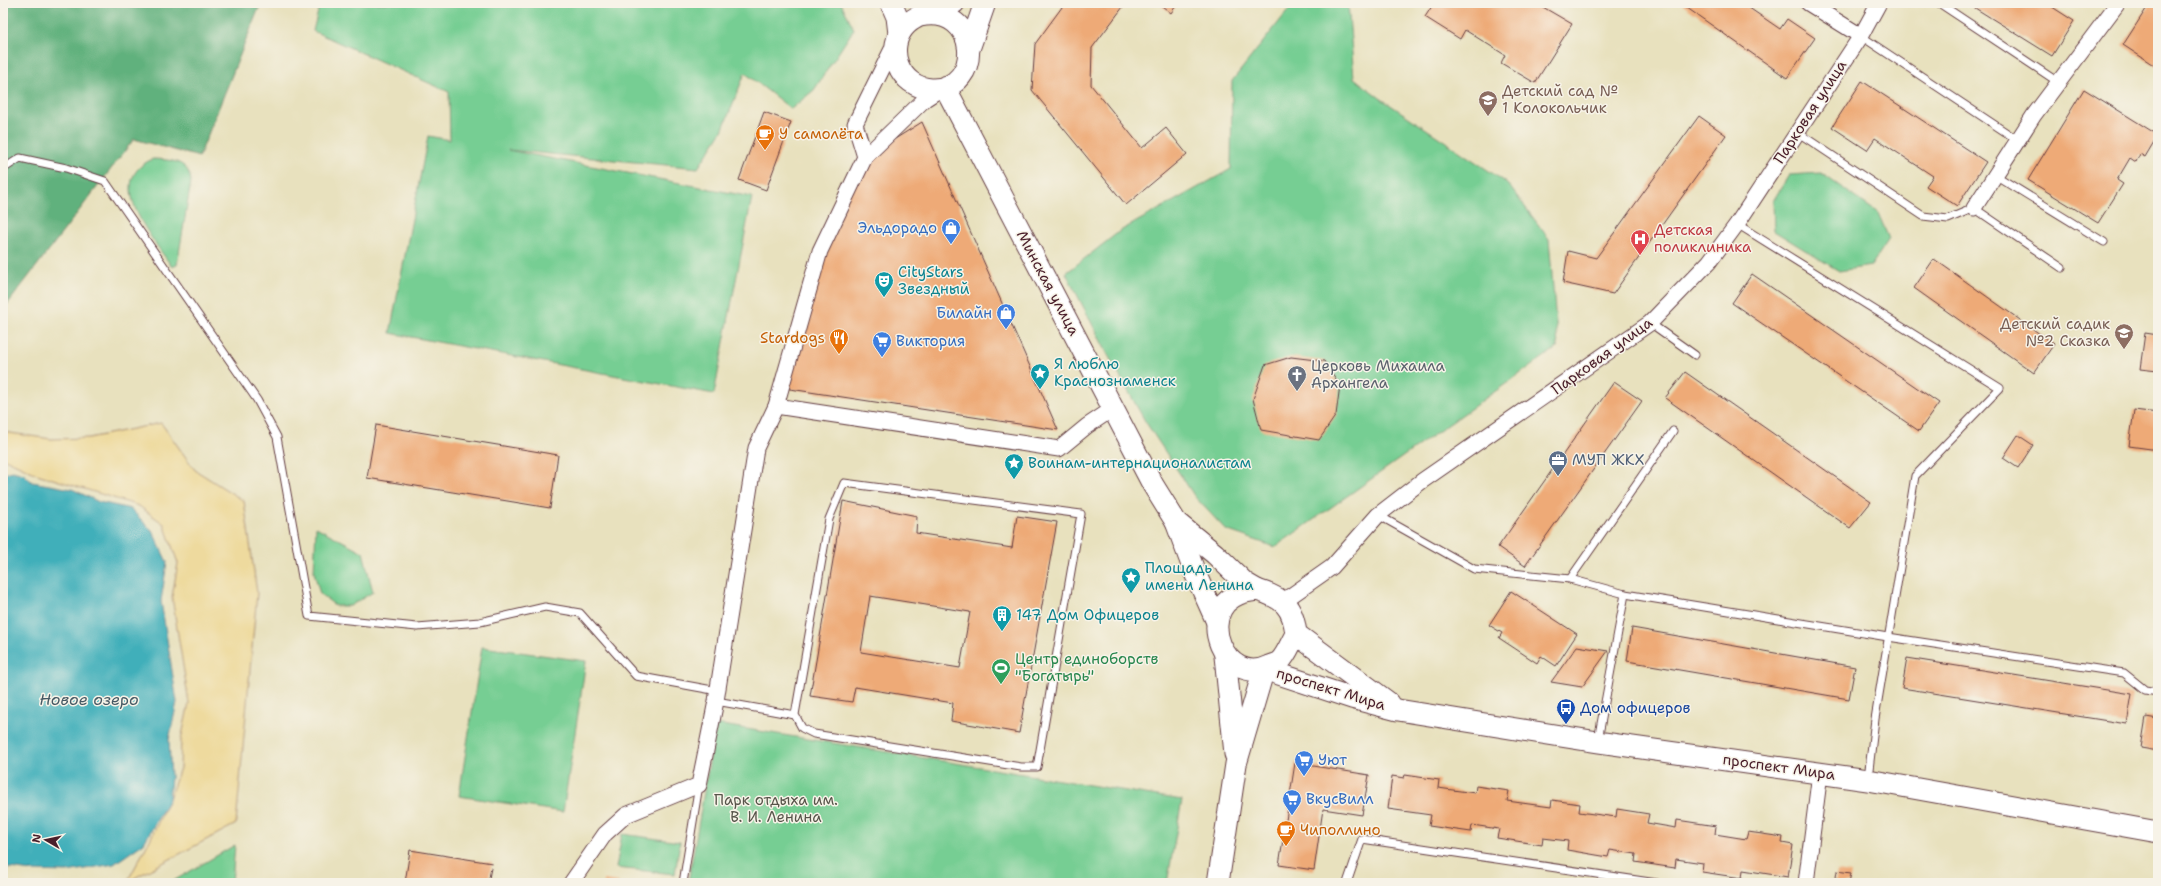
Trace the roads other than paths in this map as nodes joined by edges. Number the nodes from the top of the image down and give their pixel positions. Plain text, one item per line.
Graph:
1 (891, 3) edge
2 (897, 3) edge
3 (954, 3) edge
4 (985, 3) edge
5 (1808, 3) edge
6 (1879, 3) edge
7 (1938, 3) edge
8 (2118, 3) edge
9 (917, 18) junction
10 (898, 36) junction
11 (1861, 36) junction
12 (969, 49) junction
13 (2058, 82) junction
14 (945, 87) junction
15 (1797, 132) junction
16 (2019, 141) junction
17 (865, 157) junction
18 (3, 169) edge
19 (1995, 175) junction
20 (1974, 208) junction
21 (1737, 224) junction
22 (2104, 242) dead end
23 (2062, 268) dead end
24 (1650, 323) junction
25 (1696, 355) dead end
26 (776, 406) junction
27 (1114, 408) junction
28 (1673, 431) dead end
29 (1378, 516) junction
30 (1176, 522) junction
31 (1570, 579) junction
32 (1257, 590) junction
33 (1625, 594) junction
34 (1282, 602) junction
35 (1217, 622) junction
36 (1296, 634) junction
37 (1888, 637) junction
38 (1225, 656) junction
39 (1264, 669) junction
40 (2158, 692) edge
41 (717, 696) junction
42 (1398, 710) junction
43 (795, 715) junction
44 (1598, 742) junction
45 (1236, 764) junction
46 (1820, 773) junction
47 (1868, 780) junction
48 (699, 785) junction
49 (2158, 832) edge
50 (571, 883) edge
51 (683, 883) edge
52 (1218, 883) edge
53 (1347, 883) edge
54 (1657, 883) edge
55 (1806, 883) edge

1 - 10 street
2 - 9 street
3 - 9 street
4 - 12 street
5 - 11 street
6 - 11 street, Парковая улица
7 - 13 lane
8 - 13 street
9 - 10 street
9 - 12 street
10 - 14 street
10 - 17 street
11 - 15 street, Парковая улица
11 - 16 lane
12 - 14 street
13 - 16 street
14 - 17 street
14 - 27 street, Минская улица
15 - 20 lane
15 - 21 street, Парковая улица
16 - 19 street
17 - 26 street
18 - 41 lane
19 - 20 street
19 - 22 lane
20 - 23 lane
21 - 24 street, Парковая улица
21 - 37 lane
24 - 25 lane
24 - 29 street, Парковая улица
26 - 27 street
26 - 41 street
27 - 30 street, Минская улица
28 - 31 lane
29 - 31 lane
29 - 34 street, Парковая улица
30 - 32 street, Минская улица
30 - 35 street, Минская улица
31 - 33 lane
32 - 34 street
32 - 35 street
33 - 37 lane
33 - 44 lane
34 - 36 street
35 - 38 street
36 - 39 street
36 - 42 street, проспект Мира
37 - 40 lane
37 - 47 lane
38 - 39 street
38 - 45 street
39 - 42 street, проспект Мира
39 - 45 street
41 - 43 lane
41 - 48 street
42 - 44 street, проспект Мира
43 - 43 lane
44 - 46 street, проспект Мира
45 - 52 street
46 - 47 street, проспект Мира
46 - 55 street
47 - 49 street, проспект Мира
48 - 50 street
48 - 51 lane
53 - 54 lane

